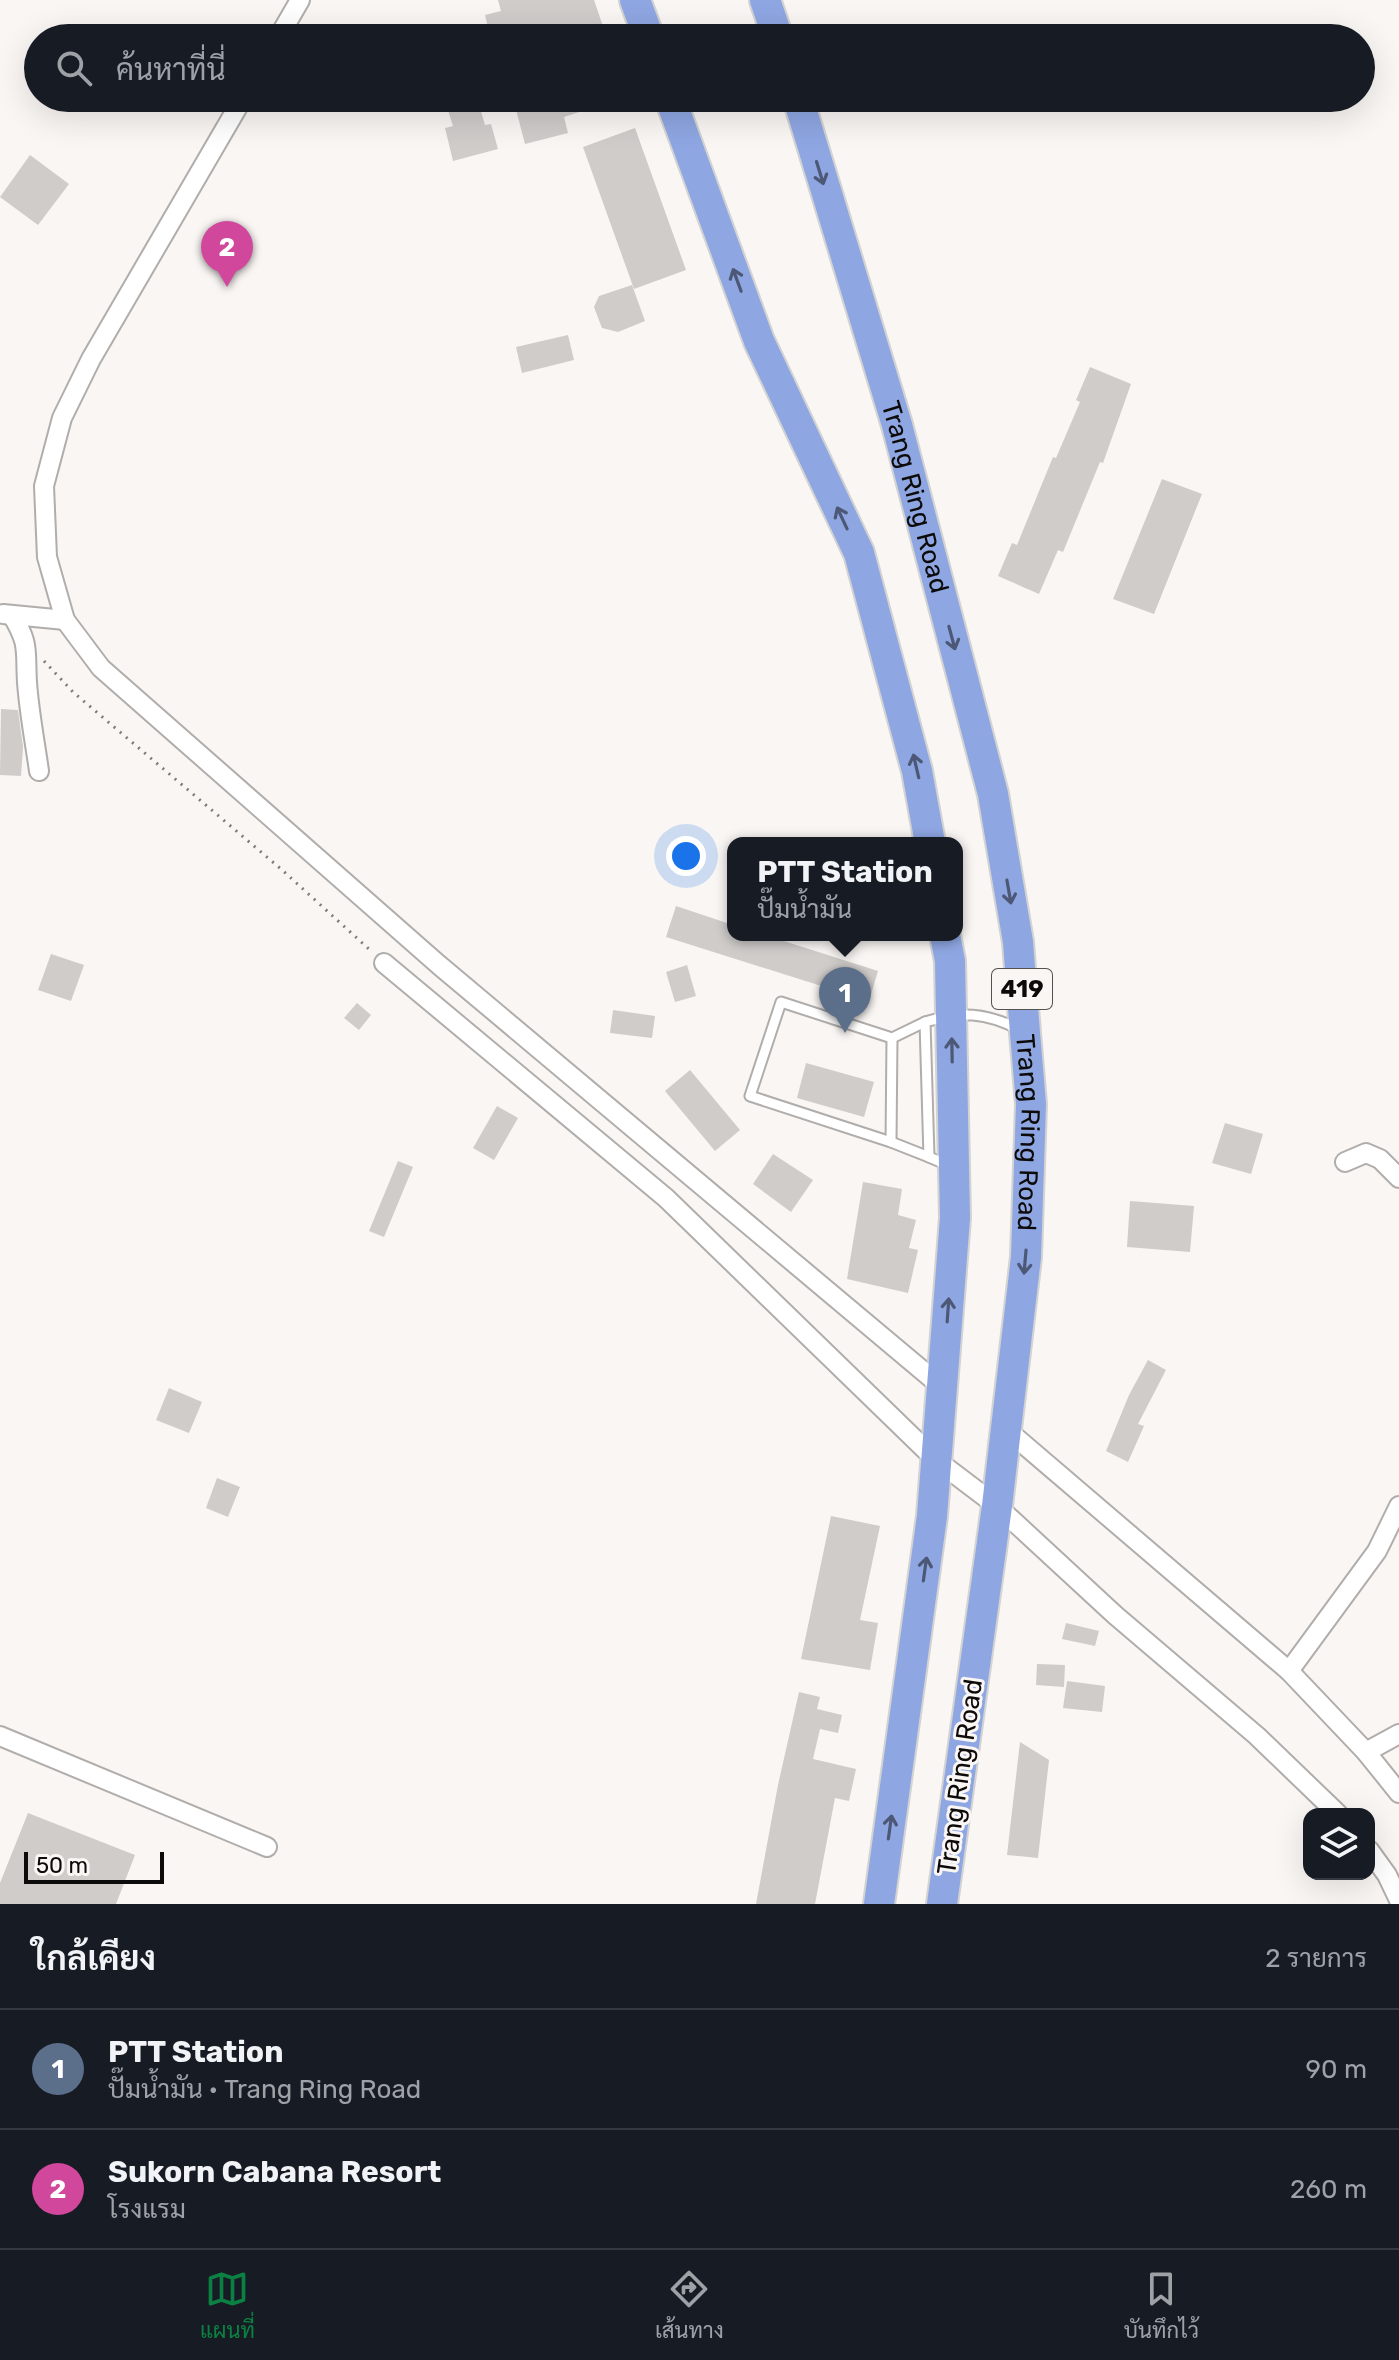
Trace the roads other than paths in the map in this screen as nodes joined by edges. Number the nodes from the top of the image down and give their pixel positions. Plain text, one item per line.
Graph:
1 (300, 0) edge
2 (635, 0) edge
3 (765, 0) edge
4 (286, 24) edge
5 (644, 24) edge
6 (773, 24) edge
7 (235, 112) edge
8 (675, 112) edge
9 (802, 112) edge
10 (6, 614) edge
11 (65, 620) junction
12 (39, 771) dead end
13 (929, 837) edge
14 (946, 941) edge
15 (384, 963) road end
16 (938, 1018) junction
17 (1025, 1033) junction
18 (892, 1038) junction
19 (891, 1142) junction
20 (941, 1162) junction
21 (1345, 1162) dead end
22 (1399, 1178) edge
23 (942, 1387) junction
24 (1007, 1430) junction
25 (935, 1459) junction
26 (997, 1506) junction
27 (1399, 1506) edge
28 (1289, 1671) junction
29 (1399, 1734) edge
30 (0, 1736) edge
31 (1366, 1752) junction
32 (1399, 1793) edge
33 (1332, 1808) edge
34 (267, 1847) dead end
35 (1375, 1858) edge
36 (1399, 1900) edge
37 (879, 1904) edge
38 (942, 1904) edge

1 - 4 street
2 - 5 highway
3 - 6 highway
7 - 11 street
13 -> 8 highway
9 -> 17 highway, Trang Ring Road / 419
10 - 11 street
10 - 12 street
11 - 23 street
14 - 16 highway
15 - 25 street
16 - 17 lane
16 - 18 lane
20 -> 16 highway
17 -> 24 highway, Trang Ring Road / 419
18 - 19 lane
18 - 19 lane
19 - 20 lane
23 -> 20 highway
21 - 22 street
23 - 25 highway
24 - 26 highway, Trang Ring Road / 419
24 - 28 street
25 - 26 street
37 -> 25 highway
26 - 33 street
26 - 38 highway, Trang Ring Road / 419
27 - 28 street
28 - 31 street
29 - 31 street
30 - 34 street
31 - 32 street
35 - 36 street

